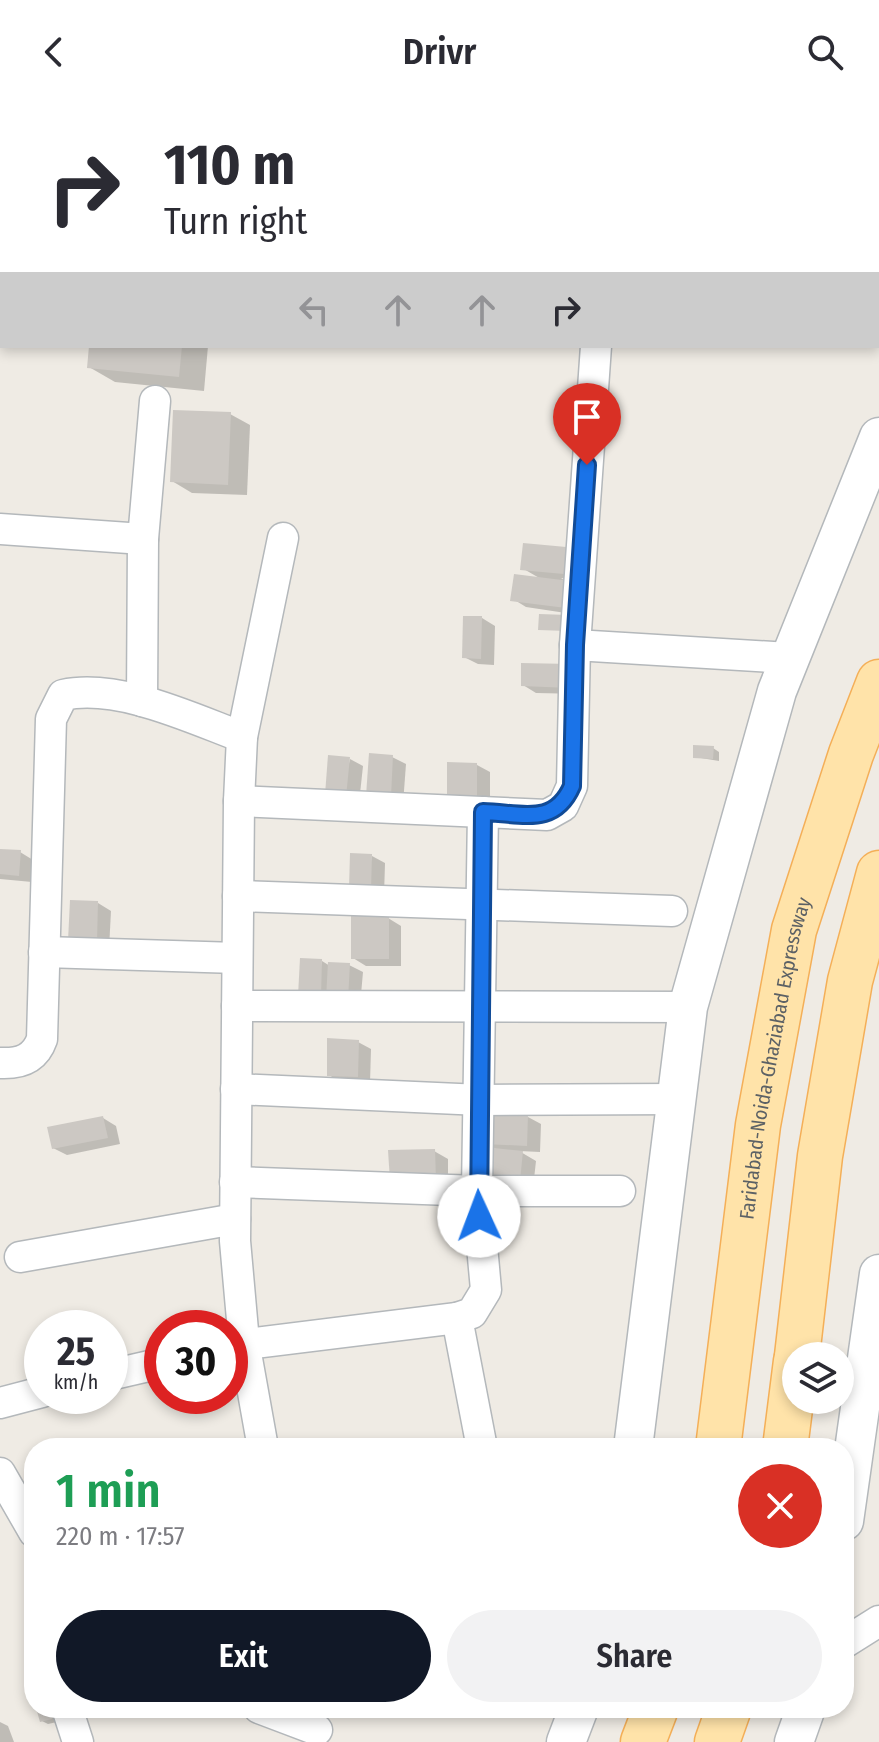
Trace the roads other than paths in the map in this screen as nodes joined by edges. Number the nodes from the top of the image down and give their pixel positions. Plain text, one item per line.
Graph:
1 (596, 348) edge
2 (155, 401) dead end
3 (879, 437) edge
4 (0, 529) edge
5 (283, 538) dead end
6 (143, 539) junction
7 (575, 645) junction
8 (789, 658) junction
9 (879, 682) edge
10 (142, 701) junction
11 (242, 737) junction
12 (239, 801) junction
13 (483, 812) junction
14 (879, 873) edge
15 (238, 896) junction
16 (481, 904) junction
17 (672, 911) dead end
18 (44, 952) junction
19 (237, 958) junction
20 (237, 1006) junction
21 (688, 1007) junction
22 (480, 1008) junction
23 (0, 1063) edge
24 (236, 1089) junction
25 (679, 1099) junction
26 (481, 1100) junction
27 (235, 1182) junction
28 (477, 1191) junction
29 (620, 1191) dead end
30 (235, 1219) junction
31 (20, 1257) dead end
32 (879, 1274) edge
33 (236, 1310) edge
34 (457, 1318) junction
35 (798, 1342) edge
36 (248, 1343) edge
37 (248, 1388) edge
38 (24, 1397) edge
39 (0, 1403) edge
40 (789, 1414) edge
41 (260, 1438) edge
42 (480, 1438) edge
43 (634, 1438) edge
44 (719, 1438) edge
45 (786, 1438) edge
46 (854, 1450) edge
47 (0, 1473) edge
48 (24, 1515) edge
49 (879, 1621) edge
50 (854, 1637) edge
51 (70, 1718) edge
52 (575, 1718) edge
53 (652, 1718) edge
54 (725, 1718) edge
55 (802, 1718) edge
56 (78, 1742) edge
57 (566, 1742) edge
58 (643, 1742) edge
59 (717, 1742) edge
60 (794, 1742) edge

1 - 7 street
2 - 6 street
3 - 8 street
4 - 6 street
5 - 11 street
6 - 10 street
7 - 8 street
7 - 13 street
8 - 21 street
9 - 44 main road, Faridabad-Noida-Ghaziabad Expressway
10 - 11 street
10 - 18 street
11 - 12 street
12 - 13 street
12 - 15 street
13 - 16 street
14 - 35 main road
15 - 16 street
15 - 19 street
16 - 17 street
16 - 22 street
18 - 19 street
18 - 23 street
19 - 20 street
20 - 22 street
20 - 24 street
21 - 22 street
21 - 25 street
22 - 26 street
24 - 26 street
24 - 27 street
25 - 26 street
25 - 43 street
26 - 28 street
27 - 28 street
27 - 30 street
28 - 29 street
28 - 34 street
30 - 31 street
30 - 33 street
32 - 46 street
34 - 36 street
34 - 42 street
37 - 41 street
38 - 39 street
40 - 45 main road
47 - 48 street
49 - 50 street
51 - 56 street
52 - 57 street
53 - 58 main road
54 - 59 main road
55 - 60 street

